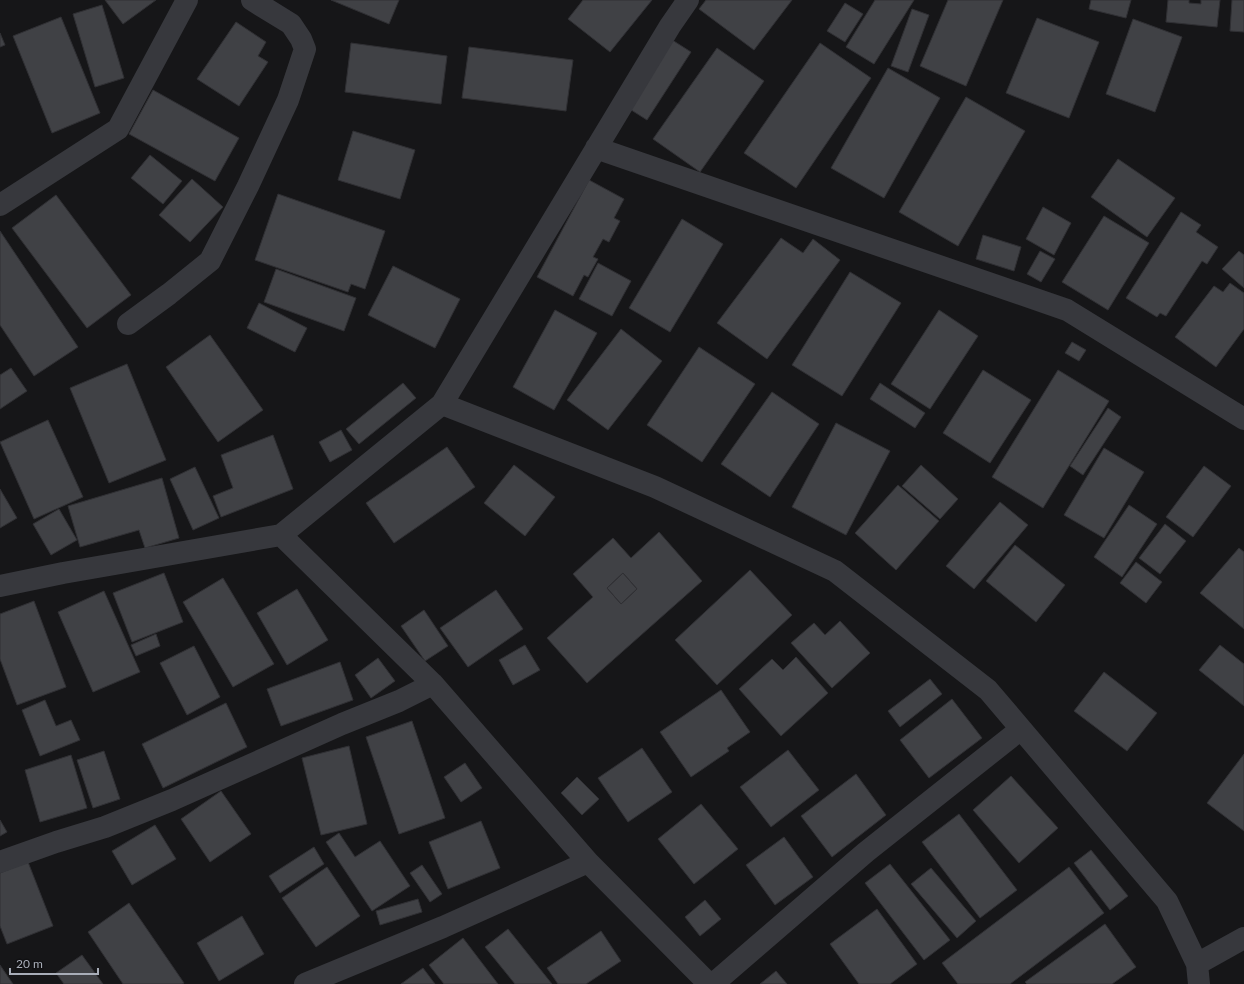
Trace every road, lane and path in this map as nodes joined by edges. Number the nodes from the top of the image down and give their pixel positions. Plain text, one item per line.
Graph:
1 (187, 0) edge
2 (252, 0) edge
3 (688, 0) edge
4 (596, 148) junction
5 (0, 205) edge
6 (128, 324) dead end
7 (442, 404) junction
8 (1244, 418) edge
9 (281, 534) junction
10 (0, 586) edge
11 (434, 684) junction
12 (1021, 730) junction
13 (0, 862) edge
14 (588, 862) junction
15 (1244, 938) edge
16 (1198, 974) edge
17 (305, 984) edge
18 (709, 984) edge
19 (713, 984) edge

1 - 5 street
2 - 6 street
3 - 4 street
4 - 7 street
4 - 8 street
7 - 9 street
7 - 12 street
9 - 10 street
9 - 11 street
11 - 13 street
11 - 14 street
12 - 16 street
12 - 19 street
14 - 17 street
14 - 18 street
15 - 16 street

